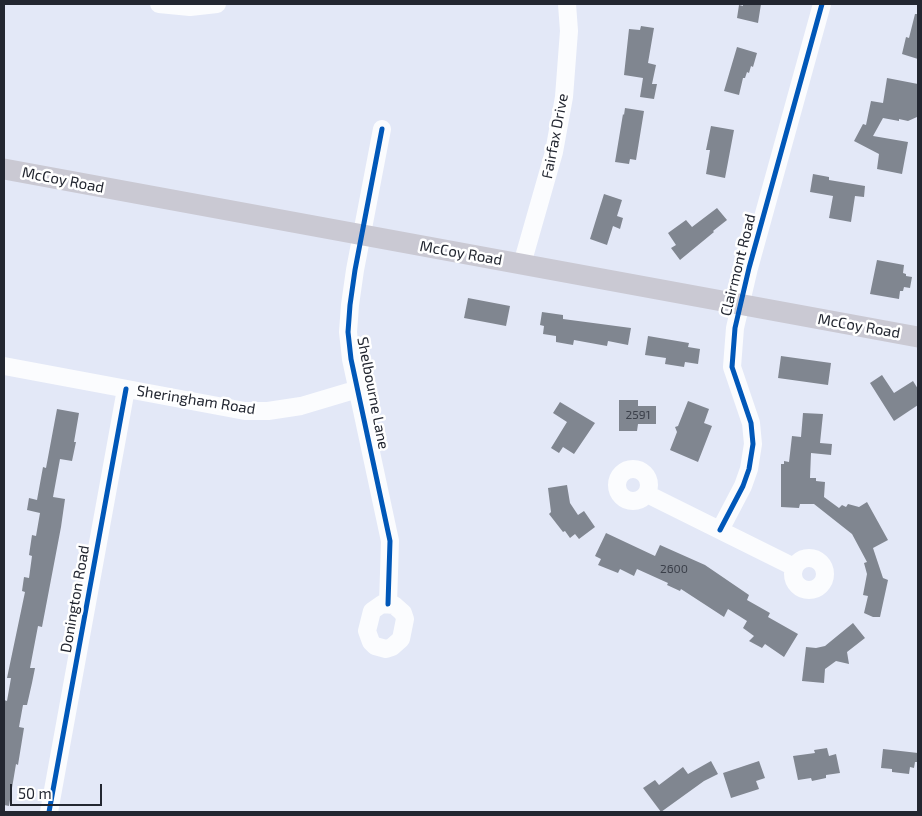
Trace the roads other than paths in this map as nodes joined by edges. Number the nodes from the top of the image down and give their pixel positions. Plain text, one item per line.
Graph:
1 (159, 4) edge
2 (217, 4) edge
3 (567, 4) edge
4 (822, 4) edge
5 (382, 128) dead end
6 (4, 169) edge
7 (362, 236) junction
8 (522, 264) junction
9 (740, 304) junction
10 (918, 337) edge
11 (4, 366) edge
12 (126, 389) junction
13 (358, 389) junction
14 (647, 494) dead end
15 (720, 530) junction
16 (794, 567) dead end
17 (388, 604) dead end
18 (48, 812) edge

1 - 2 street
3 - 8 street, Fairfax Drive
4 - 9 street, Clairmont Road
5 - 7 street, Shelbourne Lane
6 - 7 main road, McCoy Road
7 - 8 main road, McCoy Road
7 - 13 street, Shelbourne Lane
8 - 9 main road, McCoy Road
9 - 10 main road, McCoy Road
9 - 15 street, Clairmont Road
11 - 12 street, Sheringham Road
12 - 13 street, Sheringham Road
12 - 18 street, Donington Road
13 - 17 street, Shelbourne Lane
14 - 15 street
15 - 16 street

